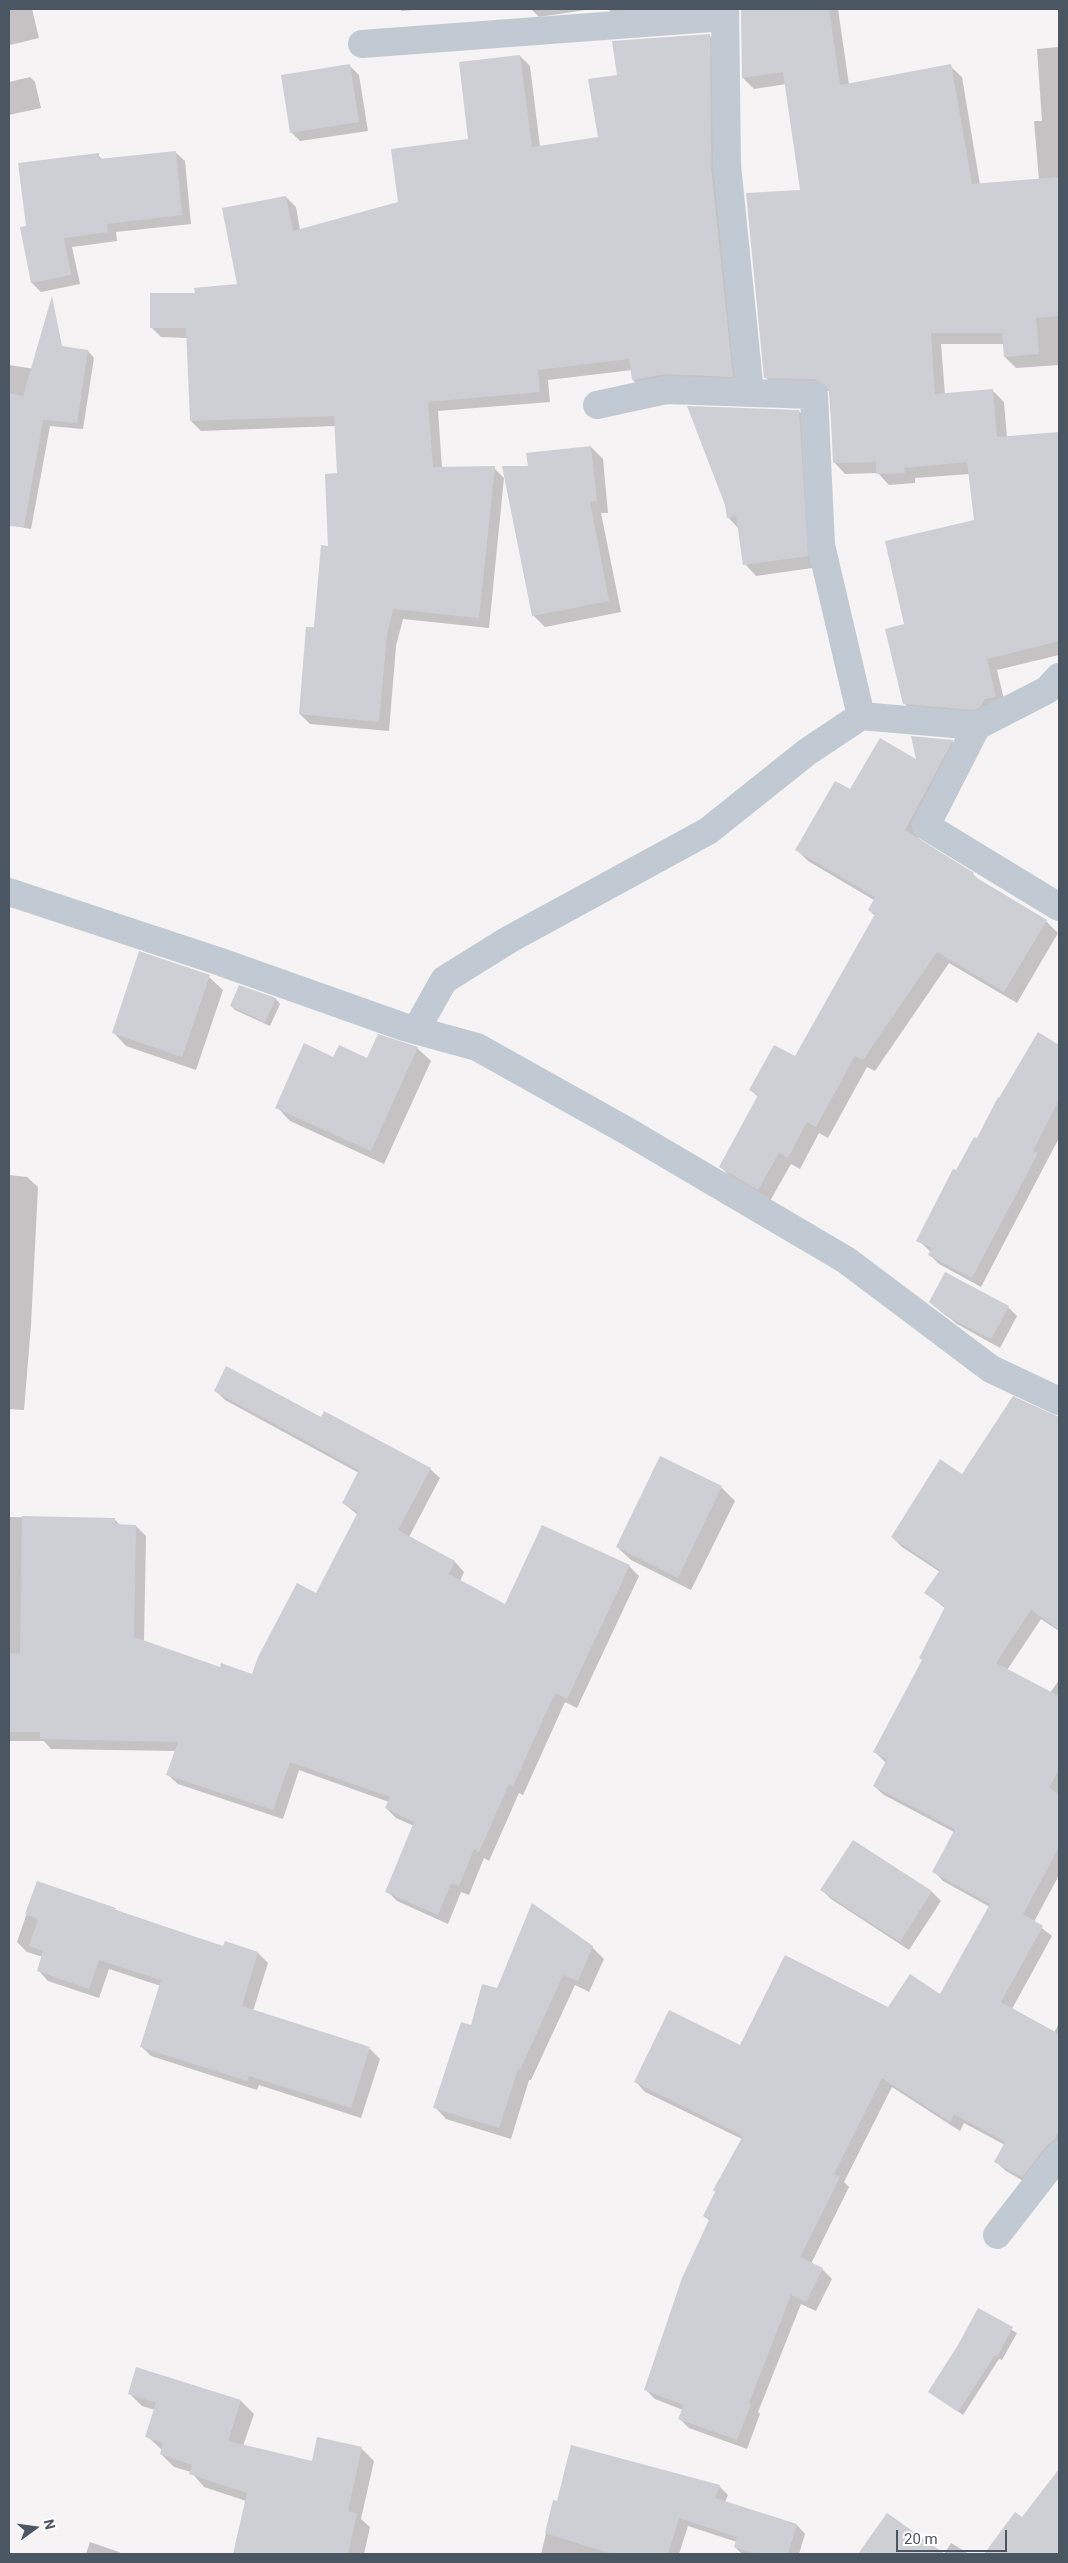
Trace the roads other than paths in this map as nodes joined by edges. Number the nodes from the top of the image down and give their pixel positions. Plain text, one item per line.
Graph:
1 (725, 13) edge
2 (362, 44) dead end
3 (750, 393) junction
4 (597, 405) dead end
5 (1059, 677) edge
6 (861, 716) junction
7 (976, 726) junction
8 (9, 892) edge
9 (1059, 907) edge
10 (416, 1030) junction
11 (1059, 1401) edge
12 (1059, 2155) edge
13 (997, 2235) dead end

1 - 2 street
1 - 3 street
3 - 4 street
3 - 6 street
5 - 7 street
6 - 7 street
6 - 10 street
7 - 9 street
8 - 10 street
10 - 11 street
12 - 13 street

